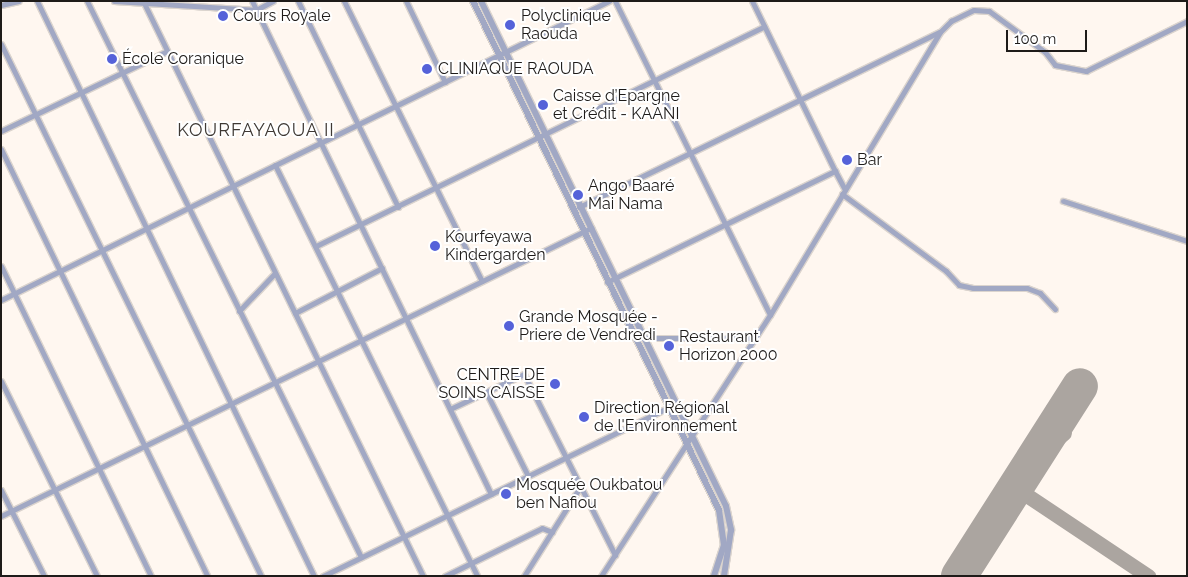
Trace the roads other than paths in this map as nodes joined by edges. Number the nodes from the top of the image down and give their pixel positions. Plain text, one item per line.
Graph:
1 (19, 1) edge
2 (37, 1) edge
3 (87, 1) edge
4 (114, 1) edge
5 (252, 1) edge
6 (273, 1) edge
7 (298, 1) edge
8 (344, 1) edge
9 (406, 1) edge
10 (473, 1) edge
11 (481, 1) edge
12 (609, 1) edge
13 (615, 1) edge
14 (752, 1) edge
15 (144, 3) edge
16 (198, 3) edge
17 (1, 5) edge
18 (256, 10) junction
19 (1187, 21) edge
20 (764, 27) junction
21 (940, 32) junction
22 (1, 44) edge
23 (167, 51) junction
24 (502, 54) junction
25 (123, 74) junction
26 (445, 82) junction
27 (655, 82) junction
28 (82, 93) junction
29 (800, 100) junction
30 (396, 106) junction
31 (36, 115) junction
32 (359, 124) junction
33 (1, 131) edge
34 (542, 137) junction
35 (321, 143) junction
36 (1, 149) edge
37 (690, 153) junction
38 (275, 165) junction
39 (835, 171) junction
40 (233, 186) junction
41 (438, 189) junction
42 (844, 192) junction
43 (1063, 201) dead end
44 (580, 206) junction
45 (398, 207) junction
46 (189, 208) junction
47 (574, 210) junction
48 (360, 224) junction
49 (725, 224) junction
50 (147, 228) junction
51 (591, 228) junction
52 (584, 232) junction
53 (1187, 241) edge
54 (316, 246) junction
55 (102, 250) junction
56 (1, 266) edge
57 (382, 268) junction
58 (58, 272) junction
59 (275, 273) junction
60 (614, 279) junction
61 (482, 281) junction
62 (607, 282) junction
63 (338, 290) junction
64 (14, 293) junction
65 (1, 300) edge
66 (1055, 309) dead end
67 (239, 310) junction
68 (295, 313) junction
69 (770, 315) junction
70 (406, 318) junction
71 (635, 338) junction
72 (645, 338) junction
73 (754, 338) junction
74 (362, 340) junction
75 (318, 361) junction
76 (1, 381) edge
77 (275, 382) junction
78 (486, 392) junction
79 (232, 403) junction
80 (676, 404) junction
81 (669, 407) junction
82 (450, 409) junction
83 (187, 425) junction
84 (692, 435) junction
85 (687, 443) junction
86 (143, 447) junction
87 (568, 456) junction
88 (98, 468) junction
89 (528, 476) junction
90 (580, 487) junction
91 (1, 490) edge
92 (56, 490) junction
93 (491, 494) junction
94 (11, 511) junction
95 (447, 515) junction
96 (1, 516) edge
97 (552, 532) junction
98 (404, 536) junction
99 (615, 555) junction
100 (361, 557) junction
101 (471, 563) junction
102 (44, 576) edge
103 (97, 576) edge
104 (151, 576) edge
105 (207, 576) edge
106 (261, 576) edge
107 (314, 576) edge
108 (323, 576) edge
109 (423, 576) edge
110 (445, 576) edge
111 (477, 576) edge
112 (524, 576) edge
113 (601, 576) edge
114 (714, 576) edge
115 (724, 576) edge

1 - 17 street
2 - 28 street
3 - 25 street
4 - 15 street
5 - 18 street
6 - 18 street
7 - 32 street
8 - 30 street
9 - 26 street
10 - 24 street
11 - 24 street
12 - 24 street
13 - 27 street
14 - 20 street
15 - 16 street
15 - 23 street
16 - 18 street
18 - 35 street
19 - 21 street
20 - 27 street
20 - 29 street
21 - 29 street
21 - 42 street
22 - 31 street
23 - 25 street
23 - 40 street
24 - 26 street
24 - 34 street
25 - 28 street
25 - 46 street
26 - 30 street
27 - 34 street
27 - 37 street
28 - 31 street
28 - 50 street
29 - 37 street
29 - 39 street
30 - 32 street
30 - 41 street
31 - 33 street
31 - 55 street
32 - 35 street
32 - 45 street
34 - 41 street
34 - 44 street
34 - 47 street
35 - 38 street
35 - 48 street
36 - 58 street
37 - 44 street
37 - 49 street
38 - 40 street
38 - 54 street
39 - 42 street
39 - 49 street
40 - 46 street
40 - 59 street
41 - 45 street
41 - 61 street
42 - 66 street
42 - 69 street
43 - 53 street
44 - 47 street
44 - 51 street
45 - 48 street
46 - 50 street
46 - 67 street
47 - 52 street
48 - 54 street
48 - 57 street
49 - 60 street
49 - 69 street
50 - 55 street
50 - 79 street
51 - 52 street
51 - 60 street
52 - 61 street
52 - 62 street
54 - 63 street
55 - 58 street
55 - 83 street
56 - 64 street
57 - 63 street
57 - 70 street
58 - 64 street
58 - 86 street
59 - 67 street
59 - 68 street
60 - 62 street
60 - 72 street
61 - 70 street
62 - 71 street
63 - 68 street
63 - 74 street
64 - 65 street
64 - 88 street
67 - 77 street
68 - 75 street
69 - 73 street
70 - 74 street
70 - 82 street
71 - 72 street
71 - 81 street
72 - 73 street
72 - 80 street
73 - 84 street
74 - 75 street
74 - 95 street
75 - 77 street
75 - 98 street
76 - 92 street
77 - 79 street
77 - 100 street
78 - 82 street
78 - 87 street
78 - 89 street
79 - 83 street
79 - 107 street
80 - 81 street
80 - 84 street
81 - 85 street
81 - 87 street
82 - 93 street
83 - 86 street
83 - 106 street
84 - 85 street
84 - 115 street
85 - 99 street
85 - 114 street
86 - 88 street
86 - 105 street
87 - 89 street
87 - 90 street
88 - 92 street
88 - 104 street
89 - 93 street
90 - 97 street
90 - 99 street
91 - 94 street
92 - 94 street
92 - 103 street
93 - 95 street
94 - 96 street
94 - 102 street
95 - 98 street
95 - 101 street
97 - 101 street
97 - 112 street
98 - 100 street
98 - 109 street
99 - 113 street
100 - 108 street
101 - 110 street
101 - 111 street

